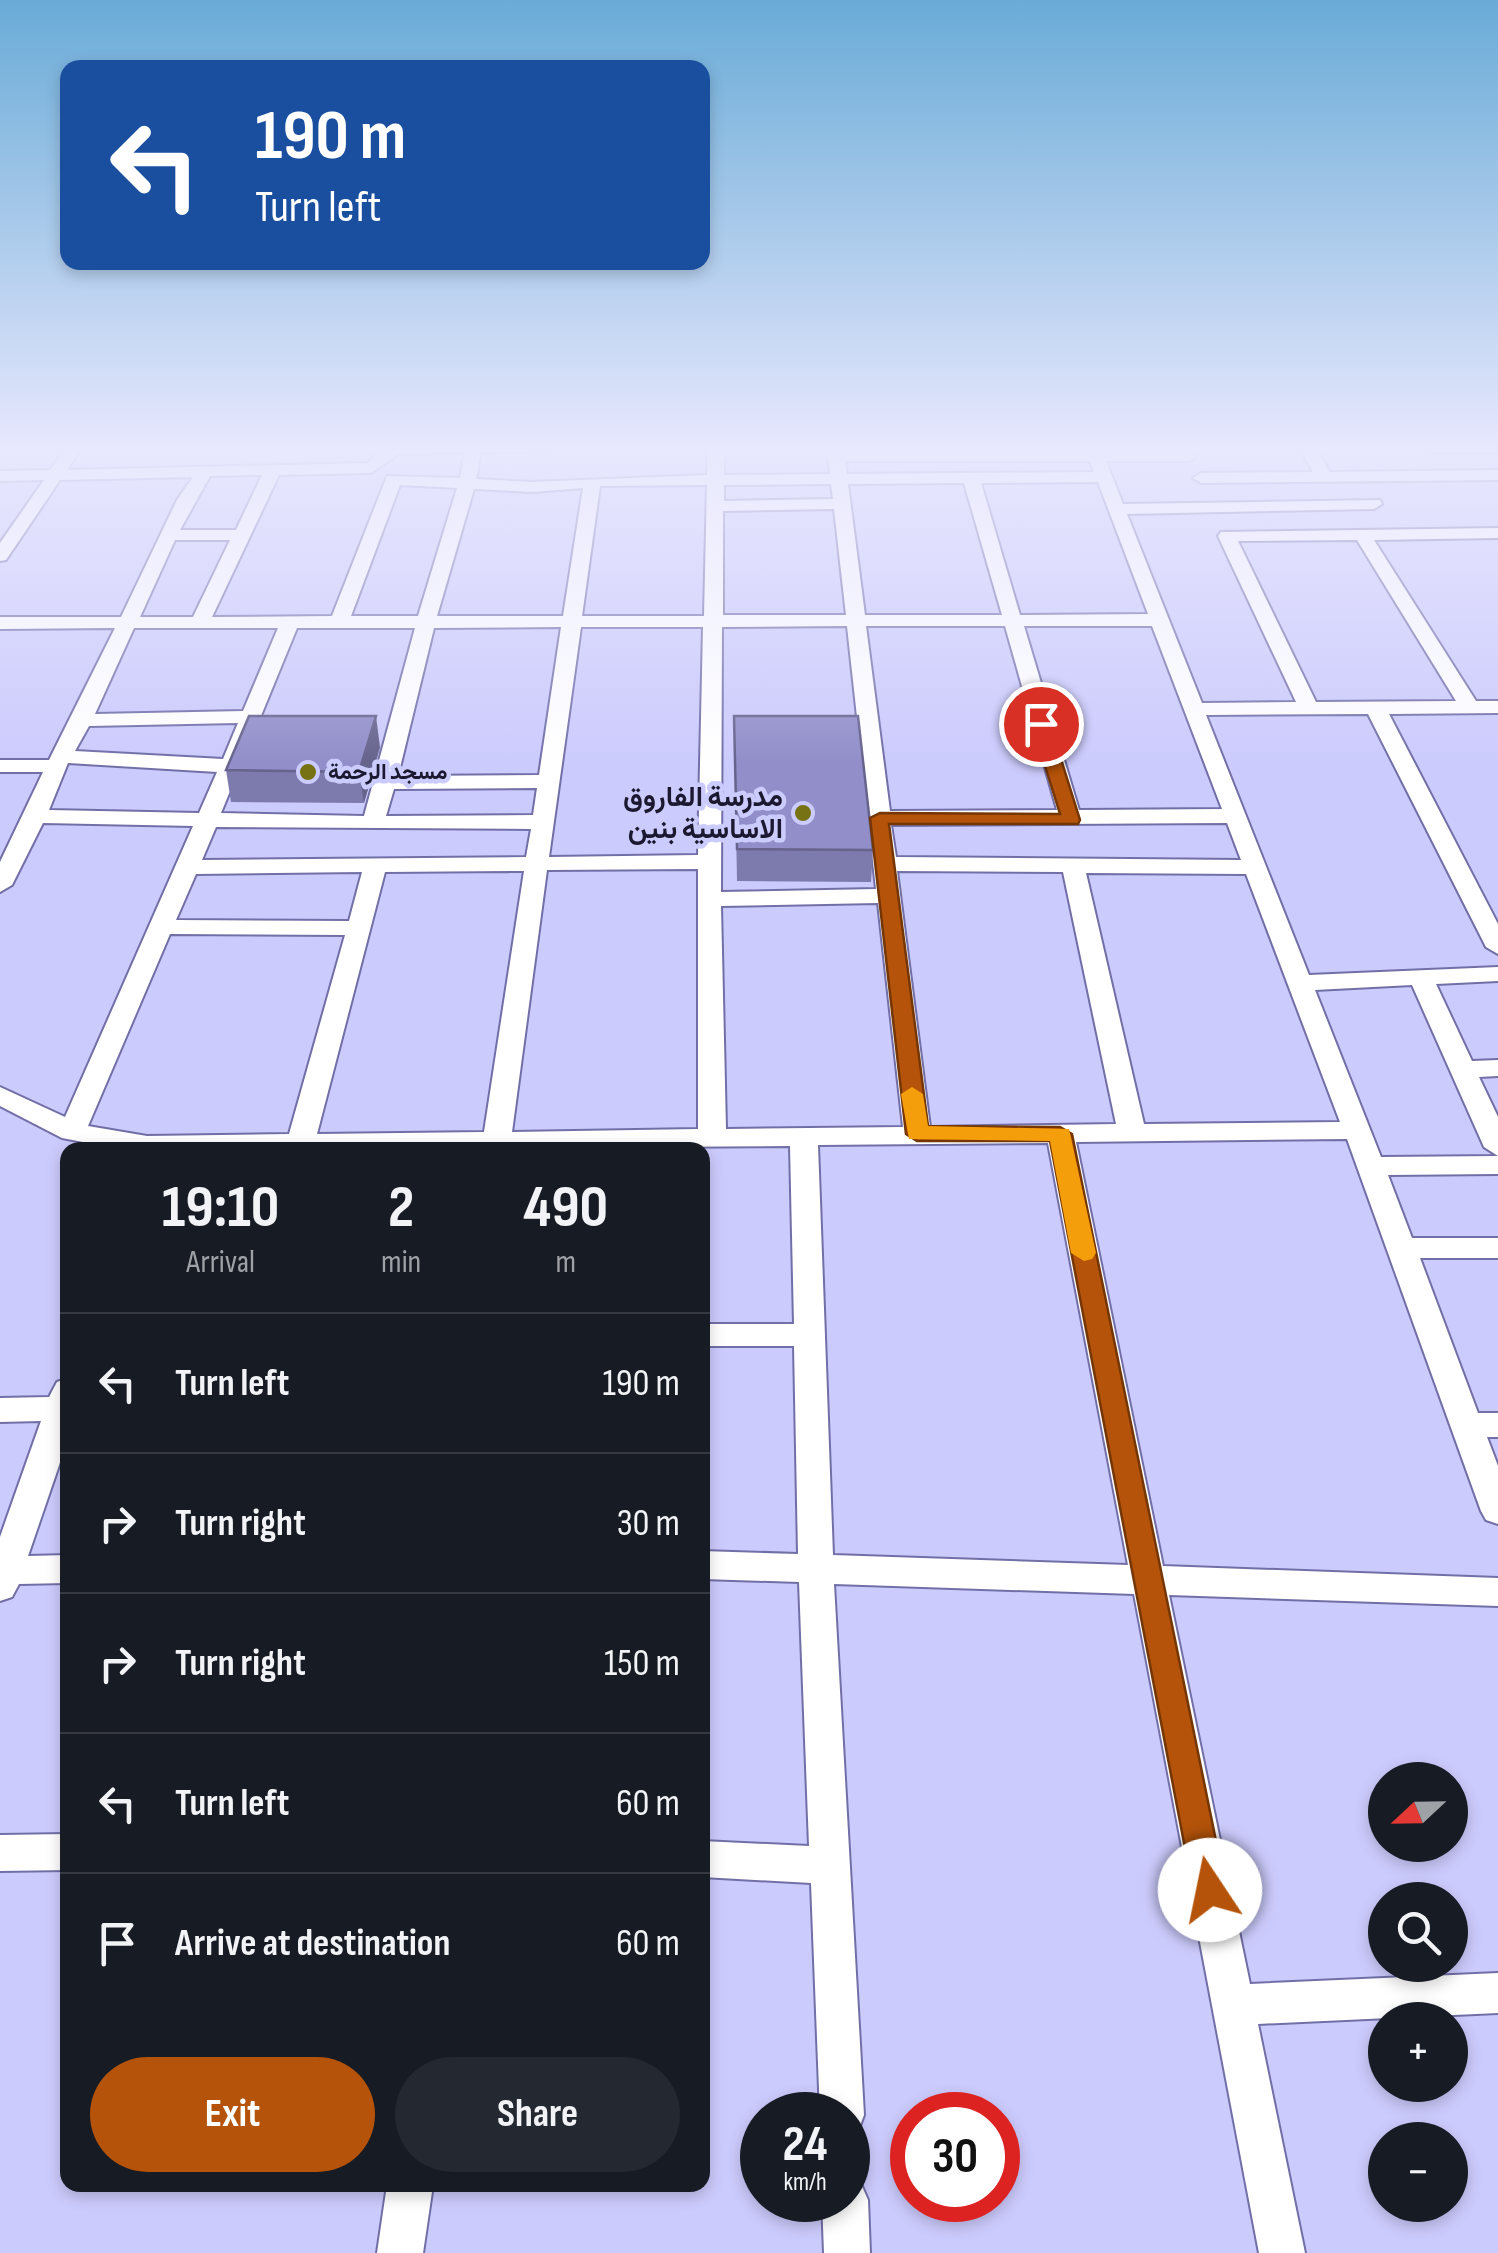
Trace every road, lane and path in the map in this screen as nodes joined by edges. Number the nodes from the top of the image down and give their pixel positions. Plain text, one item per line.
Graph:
1 (162, 551) edge
2 (234, 551) edge
3 (369, 551) edge
4 (447, 551) edge
5 (583, 551) edge
6 (714, 551) edge
7 (848, 551) edge
8 (992, 551) edge
9 (1134, 551) edge
10 (1235, 551) edge
11 (1372, 551) edge
12 (575, 620) junction
13 (1011, 620) junction
14 (1160, 620) junction
15 (426, 621) junction
16 (856, 621) junction
17 (713, 622) junction
18 (0, 623) edge
19 (339, 623) junction
20 (126, 624) junction
21 (198, 624) junction
22 (289, 624) junction
23 (1470, 707) junction
24 (1498, 707) edge
25 (1192, 709) junction
26 (1310, 710) junction
27 (1376, 710) junction
28 (82, 720) junction
29 (252, 730) junction
30 (58, 761) junction
31 (0, 766) edge
32 (232, 766) junction
33 (550, 780) junction
34 (388, 783) junction
35 (35, 816) junction
36 (1235, 816) junction
37 (880, 818) junction
38 (1071, 820) junction
39 (210, 821) junction
40 (544, 822) junction
41 (373, 823) junction
42 (709, 862) junction
43 (884, 864) junction
44 (537, 865) junction
45 (1073, 865) junction
46 (186, 866) junction
47 (1256, 866) junction
48 (374, 868) junction
49 (0, 885) edge
50 (888, 896) junction
51 (711, 900) junction
52 (161, 927) junction
53 (356, 928) junction
54 (1498, 947) edge
55 (1498, 974) edge
56 (1421, 978) junction
57 (1300, 983) junction
58 (1498, 1068) edge
59 (1462, 1069) junction
60 (0, 1095) edge
61 (1356, 1130) junction
62 (72, 1132) junction
63 (1132, 1133) junction
64 (917, 1134) junction
65 (1060, 1134) junction
66 (804, 1137) junction
67 (497, 1138) junction
68 (712, 1139) junction
69 (113, 1142) edge
70 (301, 1142) edge
71 (366, 1142) edge
72 (537, 1142) edge
73 (619, 1142) edge
74 (1498, 1147) edge
75 (1498, 1165) edge
76 (1371, 1166) junction
77 (1401, 1248) junction
78 (1498, 1248) edge
79 (710, 1335) edge
80 (809, 1335) junction
81 (60, 1401) edge
82 (0, 1410) edge
83 (60, 1412) edge
84 (1482, 1425) edge
85 (1498, 1511) edge
86 (710, 1565) edge
87 (816, 1566) junction
88 (60, 1570) edge
89 (3, 1578) edge
90 (1147, 1581) junction
91 (1498, 1592) edge
92 (60, 1852) edge
93 (0, 1853) edge
94 (710, 1859) edge
95 (834, 1866) junction
96 (1498, 1993) edge
97 (1233, 2005) junction
98 (841, 2092) edge
99 (409, 2192) edge
100 (846, 2222) edge
101 (400, 2253) edge
102 (847, 2253) edge
103 (1282, 2253) edge

1 - 20 street
2 - 21 street
3 - 19 street
4 - 15 street
5 - 12 street
6 - 17 street
7 - 16 street
8 - 13 street
9 - 14 street
10 - 26 street
11 - 23 street
12 - 15 street
12 - 17 street
12 - 33 street
13 - 14 street
13 - 16 street
13 - 38 street
14 - 25 street
15 - 19 street
15 - 34 street
16 - 17 street
16 - 37 street
17 - 42 street
18 - 20 street
19 - 22 street
20 - 21 street
20 - 28 street
21 - 22 street
22 - 29 street
23 - 24 street
23 - 27 street
25 - 26 street
25 - 36 street
26 - 27 street
27 - 54 street
28 - 29 street
28 - 30 street
29 - 32 street
30 - 31 street
30 - 32 street
30 - 35 street
32 - 39 street
33 - 34 street
33 - 40 street
34 - 41 street
35 - 39 street
35 - 49 street
36 - 38 street
36 - 47 street
37 - 38 street
37 - 43 street
39 - 41 street
39 - 46 street
40 - 41 street
40 - 44 street
42 - 44 street
42 - 51 street
43 - 45 street
43 - 50 street
44 - 48 street
44 - 67 street
45 - 47 street
45 - 63 street
46 - 48 street
46 - 52 street
47 - 57 street
48 - 53 street
50 - 51 street
50 - 64 street
51 - 68 street
52 - 53 street
52 - 62 street
53 - 70 street
55 - 56 street
56 - 57 street
56 - 59 street
57 - 61 street
58 - 59 street
59 - 74 street
60 - 62 street
61 - 63 street
61 - 76 street
62 - 69 street
63 - 65 street
64 - 65 street
64 - 66 street
65 - 90 street
66 - 68 street
66 - 80 street
67 - 71 street
67 - 72 street
68 - 73 street
75 - 76 street
76 - 77 street
77 - 78 street
77 - 84 street
79 - 80 street
80 - 87 street
81 - 82 street
83 - 89 street
84 - 85 street
86 - 87 street
87 - 90 street
87 - 95 street
88 - 89 street
90 - 91 street
90 - 97 street
92 - 93 street
94 - 95 street
95 - 98 street
96 - 97 street
97 - 103 street
99 - 101 street
100 - 102 street

